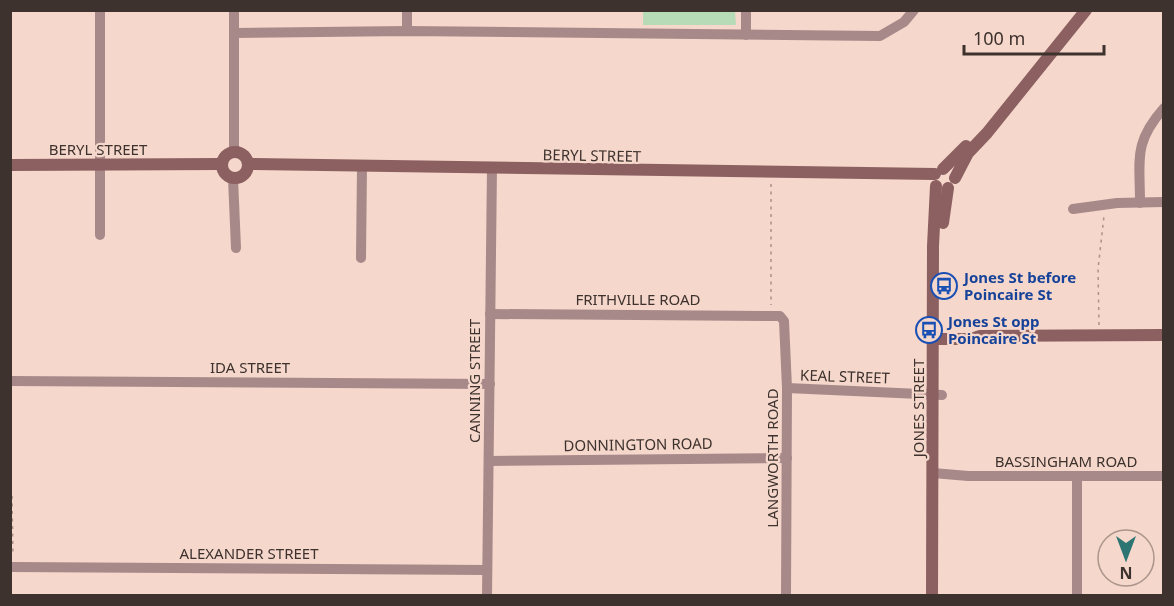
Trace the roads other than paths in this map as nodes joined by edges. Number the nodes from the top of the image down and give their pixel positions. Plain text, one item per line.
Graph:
1 (100, 10) edge
2 (234, 10) edge
3 (407, 10) edge
4 (746, 10) edge
5 (914, 10) edge
6 (1077, 10) edge
7 (1086, 10) edge
8 (407, 31) junction
9 (234, 33) junction
10 (747, 34) junction
11 (1164, 108) edge
12 (234, 152) junction
13 (102, 163) junction
14 (222, 164) junction
15 (248, 164) junction
16 (10, 165) edge
17 (362, 167) junction
18 (492, 167) junction
19 (233, 178) junction
20 (943, 179) junction
21 (1164, 202) edge
22 (1140, 203) junction
23 (1073, 209) dead end
24 (100, 235) dead end
25 (236, 248) dead end
26 (361, 258) dead end
27 (490, 314) junction
28 (784, 321) joint
29 (1164, 335) edge
30 (937, 336) junction
31 (10, 381) edge
32 (490, 384) junction
33 (787, 388) junction
34 (937, 391) junction
35 (787, 458) junction
36 (489, 461) junction
37 (937, 476) junction
38 (1164, 476) edge
39 (1077, 477) junction
40 (12, 567) edge
41 (487, 570) junction
42 (487, 596) edge
43 (786, 596) edge
44 (932, 596) edge
45 (940, 596) edge
46 (1077, 596) edge

1 - 13 street
2 - 9 street
3 - 8 street
4 - 10 street
5 - 10 street
6 - 20 street
7 - 20 street, JONES STREET
8 - 9 street
8 - 10 street
9 - 12 street
11 - 22 street
12 - 14 street
12 - 15 street
13 - 14 street, BERYL STREET
13 - 16 street, BERYL STREET
13 - 24 street
14 - 19 street
15 - 17 street, BERYL STREET
15 - 19 street
17 - 18 street, BERYL STREET
17 - 26 street
18 - 20 street, BERYL STREET
18 - 27 street, CANNING STREET
19 - 25 street
20 - 30 street, JONES STREET
21 - 22 street
22 - 23 street
27 - 28 street, FRITHVILLE ROAD
27 - 32 street, CANNING STREET
28 - 33 street, LANGWORTH ROAD
29 - 30 street
30 - 34 street, JONES STREET
31 - 32 street, IDA STREET
32 - 36 street, CANNING STREET
33 - 34 street, KEAL STREET
33 - 35 street, LANGWORTH ROAD
34 - 37 street, JONES STREET
35 - 36 street, DONNINGTON ROAD
35 - 43 street, LANGWORTH ROAD
36 - 41 street, CANNING STREET
37 - 39 street, BASSINGHAM ROAD
37 - 44 street, JONES STREET
37 - 45 street, JONES STREET
38 - 39 street, BASSINGHAM ROAD
39 - 46 street
40 - 41 street, ALEXANDER STREET
41 - 42 street, CANNING STREET

